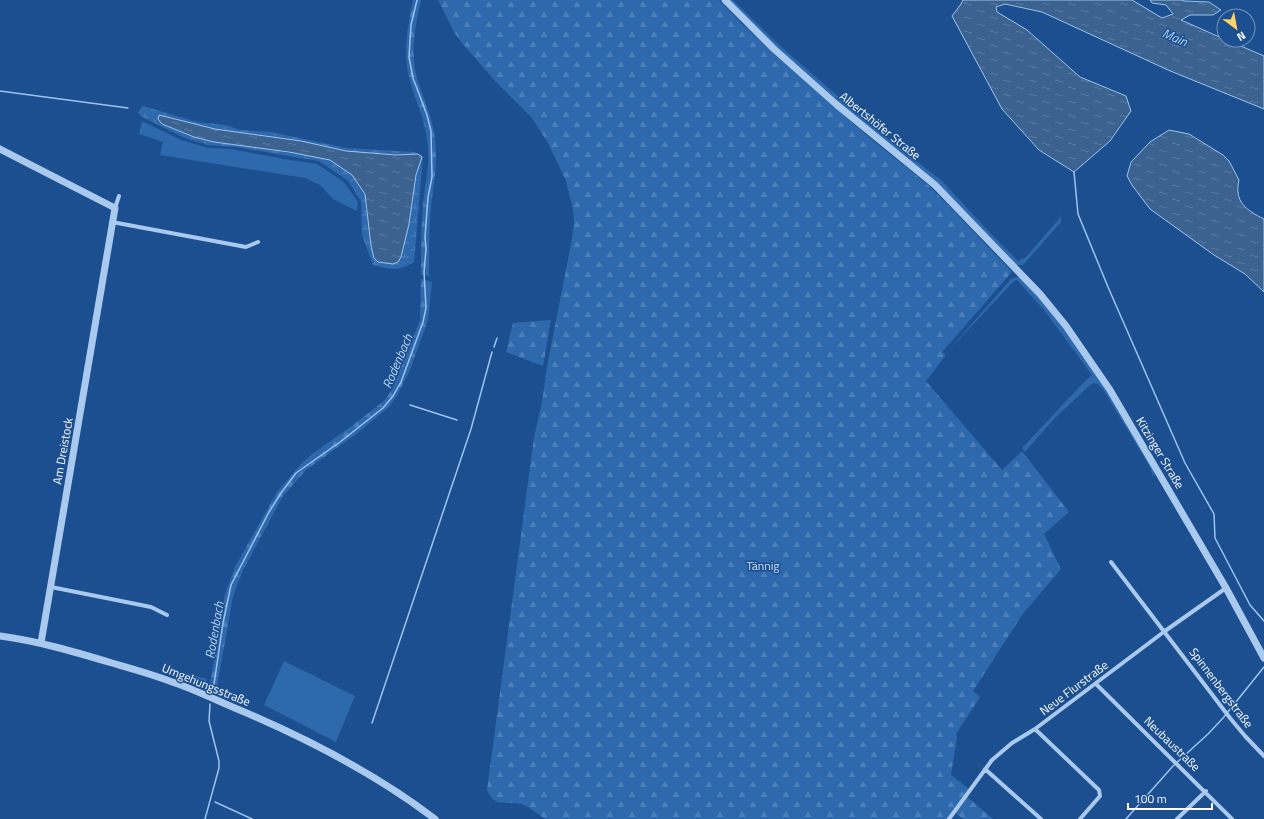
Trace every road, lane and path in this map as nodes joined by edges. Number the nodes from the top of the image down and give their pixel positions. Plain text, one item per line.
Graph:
1 (725, 0) edge
2 (0, 149) edge
3 (119, 196) dead end
4 (115, 208) junction
5 (112, 222) junction
6 (258, 242) dead end
7 (1018, 271) joint
8 (1112, 562) dead end
9 (51, 588) junction
10 (1226, 588) junction
11 (167, 615) dead end
12 (1165, 631) junction
13 (0, 636) edge
14 (41, 643) junction
15 (1264, 658) edge
16 (1096, 684) junction
17 (1035, 729) junction
18 (1264, 756) edge
19 (985, 769) junction
20 (1206, 792) junction
21 (434, 819) edge
22 (950, 819) edge
23 (1041, 819) edge
24 (1080, 819) edge
25 (1177, 819) edge
26 (1232, 819) edge

1 - 7 street, Albertshöfer Straße
2 - 4 street
3 - 4 street
4 - 5 street, Am Dreistock
5 - 6 street
5 - 9 street, Am Dreistock
7 - 10 street, Kitzinger Straße
8 - 12 street, Spinnenbergstraße
9 - 11 street
9 - 14 street, Am Dreistock
10 - 12 street, Neue Flurstraße
10 - 15 street, Kitzinger Straße
12 - 16 street, Neue Flurstraße
12 - 18 street, Spinnenbergstraße
13 - 14 street
14 - 21 street, Umgehungsstraße
16 - 17 street, Neue Flurstraße
16 - 20 street, Neubaustraße
17 - 19 street, Neue Flurstraße
17 - 24 street
19 - 22 street, Neue Flurstraße
19 - 23 street
20 - 25 street
20 - 26 street, Neubaustraße

